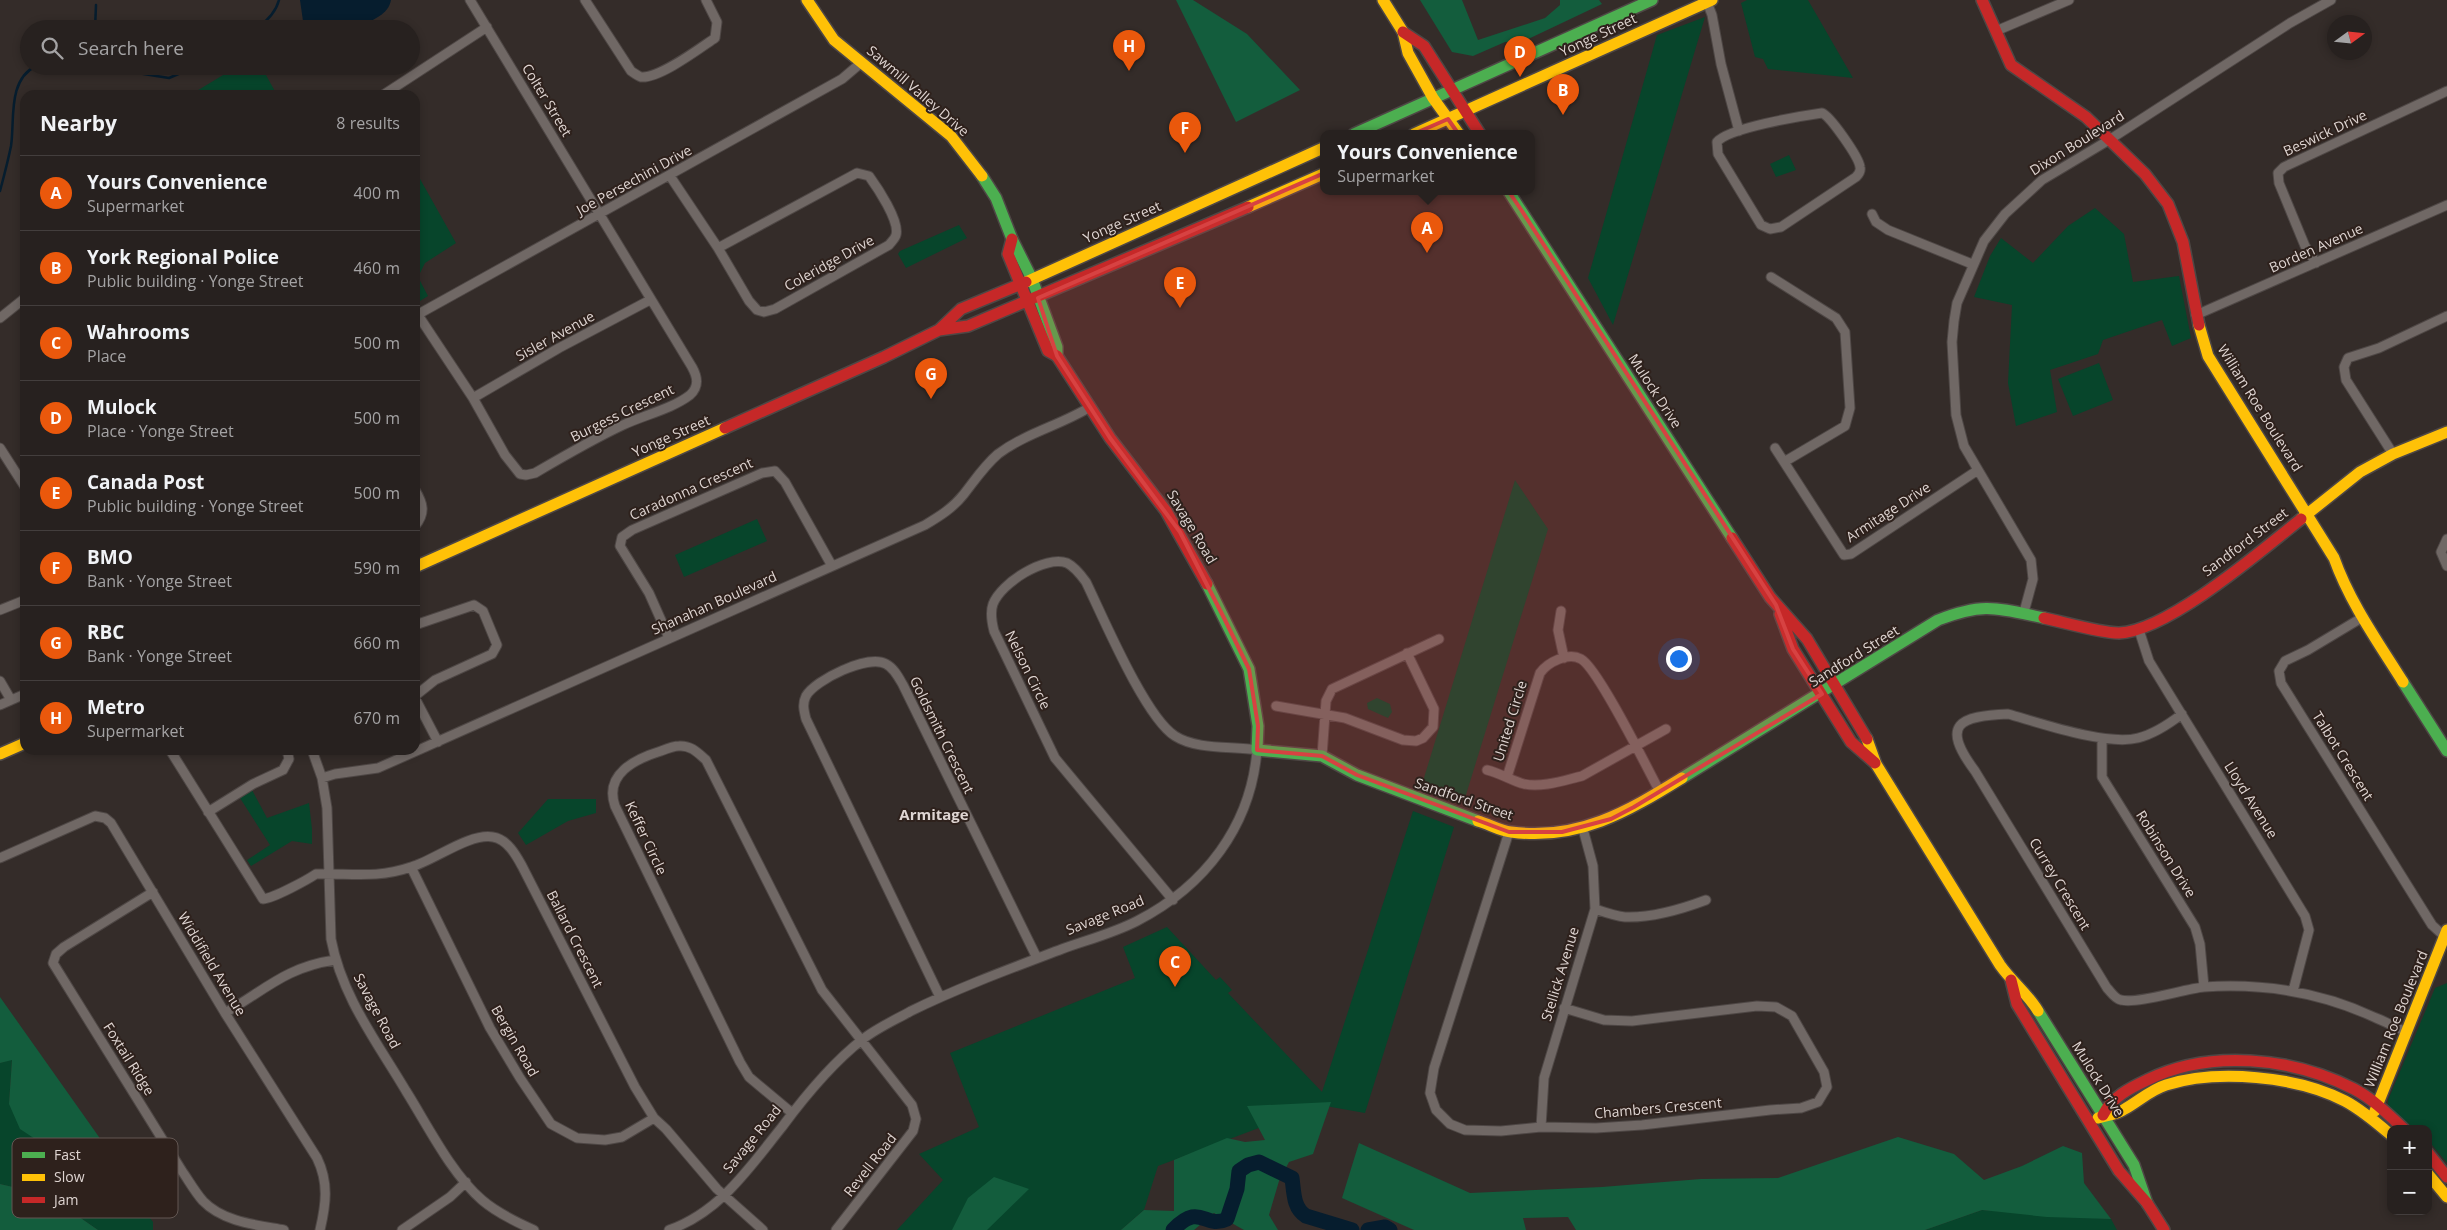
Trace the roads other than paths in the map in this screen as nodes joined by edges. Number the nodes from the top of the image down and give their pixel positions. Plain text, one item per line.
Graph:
1 (470, 0) edge
2 (585, 0) edge
3 (706, 0) edge
4 (807, 0) edge
5 (1383, 0) edge
6 (1652, 0) edge
7 (1982, 0) edge
8 (2069, 0) edge
9 (2331, 0) edge
10 (1710, 1) edge
11 (487, 27) junction
12 (1403, 32) junction
13 (1996, 32) junction
14 (862, 62) junction
15 (420, 71) edge
16 (414, 75) edge
17 (391, 90) edge
18 (1451, 90) junction
19 (2447, 91) edge
20 (1433, 98) junction
21 (1464, 112) junction
22 (1448, 118) junction
23 (1363, 130) edge
24 (1422, 130) edge
25 (1456, 130) edge
26 (1477, 130) edge
27 (1739, 131) junction
28 (2109, 140) junction
29 (1320, 149) edge
30 (1320, 175) edge
31 (670, 176) junction
32 (1511, 195) edge
33 (2447, 205) edge
34 (1872, 214) dead end
35 (598, 215) junction
36 (1012, 239) junction
37 (718, 248) junction
38 (2316, 263) junction
39 (1972, 264) junction
40 (1771, 277) dead end
41 (1032, 279) junction
42 (1020, 285) junction
43 (1038, 298) junction
44 (650, 300) junction
45 (20, 302) edge
46 (1027, 302) junction
47 (420, 314) edge
48 (2196, 315) junction
49 (2447, 316) edge
50 (0, 318) edge
51 (420, 320) edge
52 (938, 330) junction
53 (1057, 356) junction
54 (473, 398) junction
55 (1090, 407) junction
56 (2447, 432) edge
57 (0, 448) edge
58 (1775, 448) dead end
59 (2393, 454) junction
60 (1784, 462) junction
61 (1978, 470) junction
62 (20, 479) edge
63 (420, 501) edge
64 (2307, 514) junction
65 (420, 517) edge
66 (2447, 538) edge
67 (420, 565) edge
68 (832, 566) junction
69 (2447, 566) edge
70 (20, 602) edge
71 (1776, 605) junction
72 (0, 610) edge
73 (1561, 611) dead end
74 (2024, 612) junction
75 (2363, 617) junction
76 (420, 623) edge
77 (2139, 630) junction
78 (669, 638) junction
79 (1438, 639) dead end
80 (1407, 653) junction
81 (1564, 658) junction
82 (0, 681) edge
83 (1836, 685) junction
84 (420, 693) edge
85 (1822, 694) junction
86 (20, 696) edge
87 (11, 700) junction
88 (0, 705) edge
89 (1276, 706) dead end
90 (420, 707) edge
91 (1327, 714) junction
92 (2182, 714) junction
93 (1666, 729) dead end
94 (2102, 738) junction
95 (438, 742) junction
96 (20, 745) edge
97 (1636, 746) junction
98 (420, 750) edge
99 (1256, 750) junction
100 (2447, 751) edge
101 (0, 754) edge
102 (173, 755) edge
103 (288, 755) edge
104 (314, 755) edge
105 (408, 755) edge
106 (1322, 756) junction
107 (1876, 764) junction
108 (1487, 770) dead end
109 (1508, 777) junction
110 (322, 778) junction
111 (1660, 792) junction
112 (208, 812) junction
113 (1582, 829) junction
114 (1509, 832) junction
115 (0, 858) edge
116 (411, 867) junction
117 (330, 873) junction
118 (153, 892) junction
119 (1174, 900) junction
120 (1706, 900) dead end
121 (1595, 909) junction
122 (2446, 933) edge
123 (1037, 958) junction
124 (335, 960) junction
125 (2010, 980) junction
126 (2204, 987) junction
127 (2293, 991) junction
128 (940, 997) junction
129 (1564, 1008) junction
130 (224, 1013) junction
131 (2407, 1032) junction
132 (860, 1041) junction
133 (2293, 1067) junction
134 (2290, 1085) junction
135 (2378, 1104) junction
136 (792, 1114) junction
137 (2103, 1115) junction
138 (654, 1118) junction
139 (2371, 1118) junction
140 (2090, 1124) junction
141 (2400, 1125) edge
142 (1541, 1127) junction
143 (2387, 1132) edge
144 (162, 1138) edge
145 (2432, 1158) edge
146 (178, 1165) edge
147 (2447, 1177) edge
148 (2432, 1179) edge
149 (466, 1182) junction
150 (726, 1196) junction
151 (2447, 1197) edge
152 (2147, 1202) junction
153 (284, 1230) edge
154 (320, 1230) edge
155 (402, 1230) edge
156 (534, 1230) edge
157 (669, 1230) edge
158 (763, 1230) edge
159 (836, 1230) edge
160 (2164, 1230) edge

1 - 11 street, Colter Street
2 - 3 street
4 - 14 main road, Sawmill Valley Drive
5 - 12 main road
6 - 18 main road, Yonge Street
7 - 13 main road, William Roe Boulevard
8 - 13 street
9 - 28 street, Dixon Boulevard
10 - 21 main road, Yonge Street
10 - 27 street
11 - 15 street
11 - 35 street, Colter Street
12 - 18 main road
12 - 20 main road
13 - 28 main road, William Roe Boulevard
14 - 31 street, Joe Persechini Drive
14 - 36 main road, Sawmill Valley Drive
16 - 17 street
18 - 20 main road, Yonge Street
18 - 21 main road
19 - 38 street, Beswick Drive
20 - 22 main road
20 - 23 main road, Yonge Street
21 - 22 main road, Yonge Street
21 - 26 main road
22 - 24 main road, Yonge Street
22 - 25 main road
27 - 27 street
28 - 39 street, Dixon Boulevard
28 - 48 main road, William Roe Boulevard
29 - 41 main road, Yonge Street
30 - 43 main road, Yonge Street
31 - 35 street, Joe Persechini Drive
31 - 37 street, Coleridge Drive
32 - 71 main road, Mulock Drive
33 - 38 street, Borden Avenue
34 - 39 street
35 - 44 street, Burgess Crescent
35 - 47 street, Joe Persechini Drive
36 - 41 main road, Sawmill Valley Drive
36 - 42 main road, Sawmill Valley Drive
37 - 37 street, Coleridge Drive
38 - 48 street, Borden Avenue
39 - 61 street, Dixon Boulevard
40 - 60 street
41 - 42 main road, Yonge Street
41 - 43 main road, Sawmill Valley Drive
42 - 46 main road, Sawmill Valley Drive
42 - 52 main road, Yonge Street
43 - 46 main road, Yonge Street
43 - 53 main road, Savage Road
44 - 54 street, Sisler Avenue
44 - 54 street, Burgess Crescent
45 - 50 street
46 - 52 main road, Yonge Street
46 - 53 main road, Savage Road
48 - 64 main road, William Roe Boulevard
49 - 59 street
51 - 54 street, Burgess Crescent
52 - 67 main road, Yonge Street
53 - 55 main road, Savage Road
55 - 68 street, Shanahan Boulevard
55 - 99 main road, Savage Road
56 - 59 main road, Sandford Street
57 - 62 street
58 - 60 street, Armitage Drive
59 - 64 main road, Sandford Street
60 - 61 street, Armitage Drive
61 - 74 street, Dixon Boulevard
63 - 65 street
64 - 75 main road, William Roe Boulevard
64 - 77 main road, Sandford Street
66 - 69 street
68 - 78 street, Shanahan Boulevard
68 - 78 street, Caradonna Crescent
70 - 72 street
71 - 83 main road, Mulock Drive
71 - 85 main road, Mulock Drive
73 - 81 street
74 - 77 main road, Sandford Street
74 - 83 main road, Sandford Street
75 - 100 main road, William Roe Boulevard
75 - 122 street, Talbot Crescent
76 - 84 street
77 - 92 street, Lloyd Avenue
78 - 95 street, Shanahan Boulevard
79 - 80 street
80 - 91 street
80 - 91 street
81 - 97 street
81 - 109 street, United Circle
82 - 87 street
83 - 85 main road, Sandford Street
83 - 107 main road, Mulock Drive
85 - 107 main road, Mulock Drive
85 - 111 main road, Sandford Street
86 - 87 street
87 - 88 street
89 - 91 street
90 - 95 street
91 - 106 street
92 - 94 street, Currey Crescent
92 - 127 street, Lloyd Avenue
93 - 97 street, United Circle
94 - 126 street, Robinson Drive
94 - 126 street, Currey Crescent
95 - 98 street, Shanahan Boulevard
96 - 101 main road
97 - 109 street, United Circle
97 - 111 street
99 - 106 main road, Sandford Street
99 - 119 street, Savage Road
99 - 119 street, Nelson Circle
102 - 112 street
103 - 112 street
104 - 110 street, Savage Road
105 - 110 street, Shanahan Boulevard
106 - 114 main road, Sandford Street
107 - 125 main road, Mulock Drive
108 - 109 street, United Circle
110 - 117 street, Savage Road
111 - 113 main road, Sandford Street
112 - 117 street
113 - 114 main road, Sandford Street
113 - 121 street, Stellick Avenue
114 - 142 street, Chambers Crescent
115 - 118 street, Widdifield Avenue
116 - 117 street, Ballard Crescent
116 - 138 street, Bergin Road
116 - 138 street, Ballard Crescent
117 - 124 street, Savage Road
118 - 130 street, Widdifield Avenue
118 - 144 street, Foxtail Ridge
119 - 123 street, Savage Road
120 - 121 street
121 - 129 street, Stellick Avenue
122 - 131 main road, William Roe Boulevard
123 - 128 street, Savage Road
123 - 128 street, Goldsmith Crescent
124 - 130 street
124 - 149 street, Savage Road
125 - 137 main road, Mulock Drive
125 - 140 main road, Mulock Drive
126 - 127 street, Currey Crescent
127 - 131 street, Currey Crescent
128 - 132 street, Savage Road
129 - 142 street, Stellick Avenue
129 - 142 street, Chambers Crescent
130 - 154 street, Widdifield Avenue
131 - 135 main road, William Roe Boulevard
132 - 136 street, Savage Road
132 - 136 street, Keffer Circle
132 - 159 street, Revell Road
133 - 134 street
133 - 135 main road
133 - 137 main road
134 - 137 main road
134 - 139 main road
135 - 139 main road, William Roe Boulevard
135 - 141 main road
136 - 150 street, Savage Road
137 - 140 main road
137 - 152 main road, Mulock Drive
138 - 150 street, Ballard Crescent
139 - 143 main road
140 - 152 main road, Mulock Drive
145 - 147 main road
146 - 153 street, Foxtail Ridge
148 - 151 main road
149 - 155 street
149 - 156 street, Savage Road
150 - 157 street, Savage Road
150 - 158 street, Ballard Crescent
152 - 160 main road, Mulock Drive

